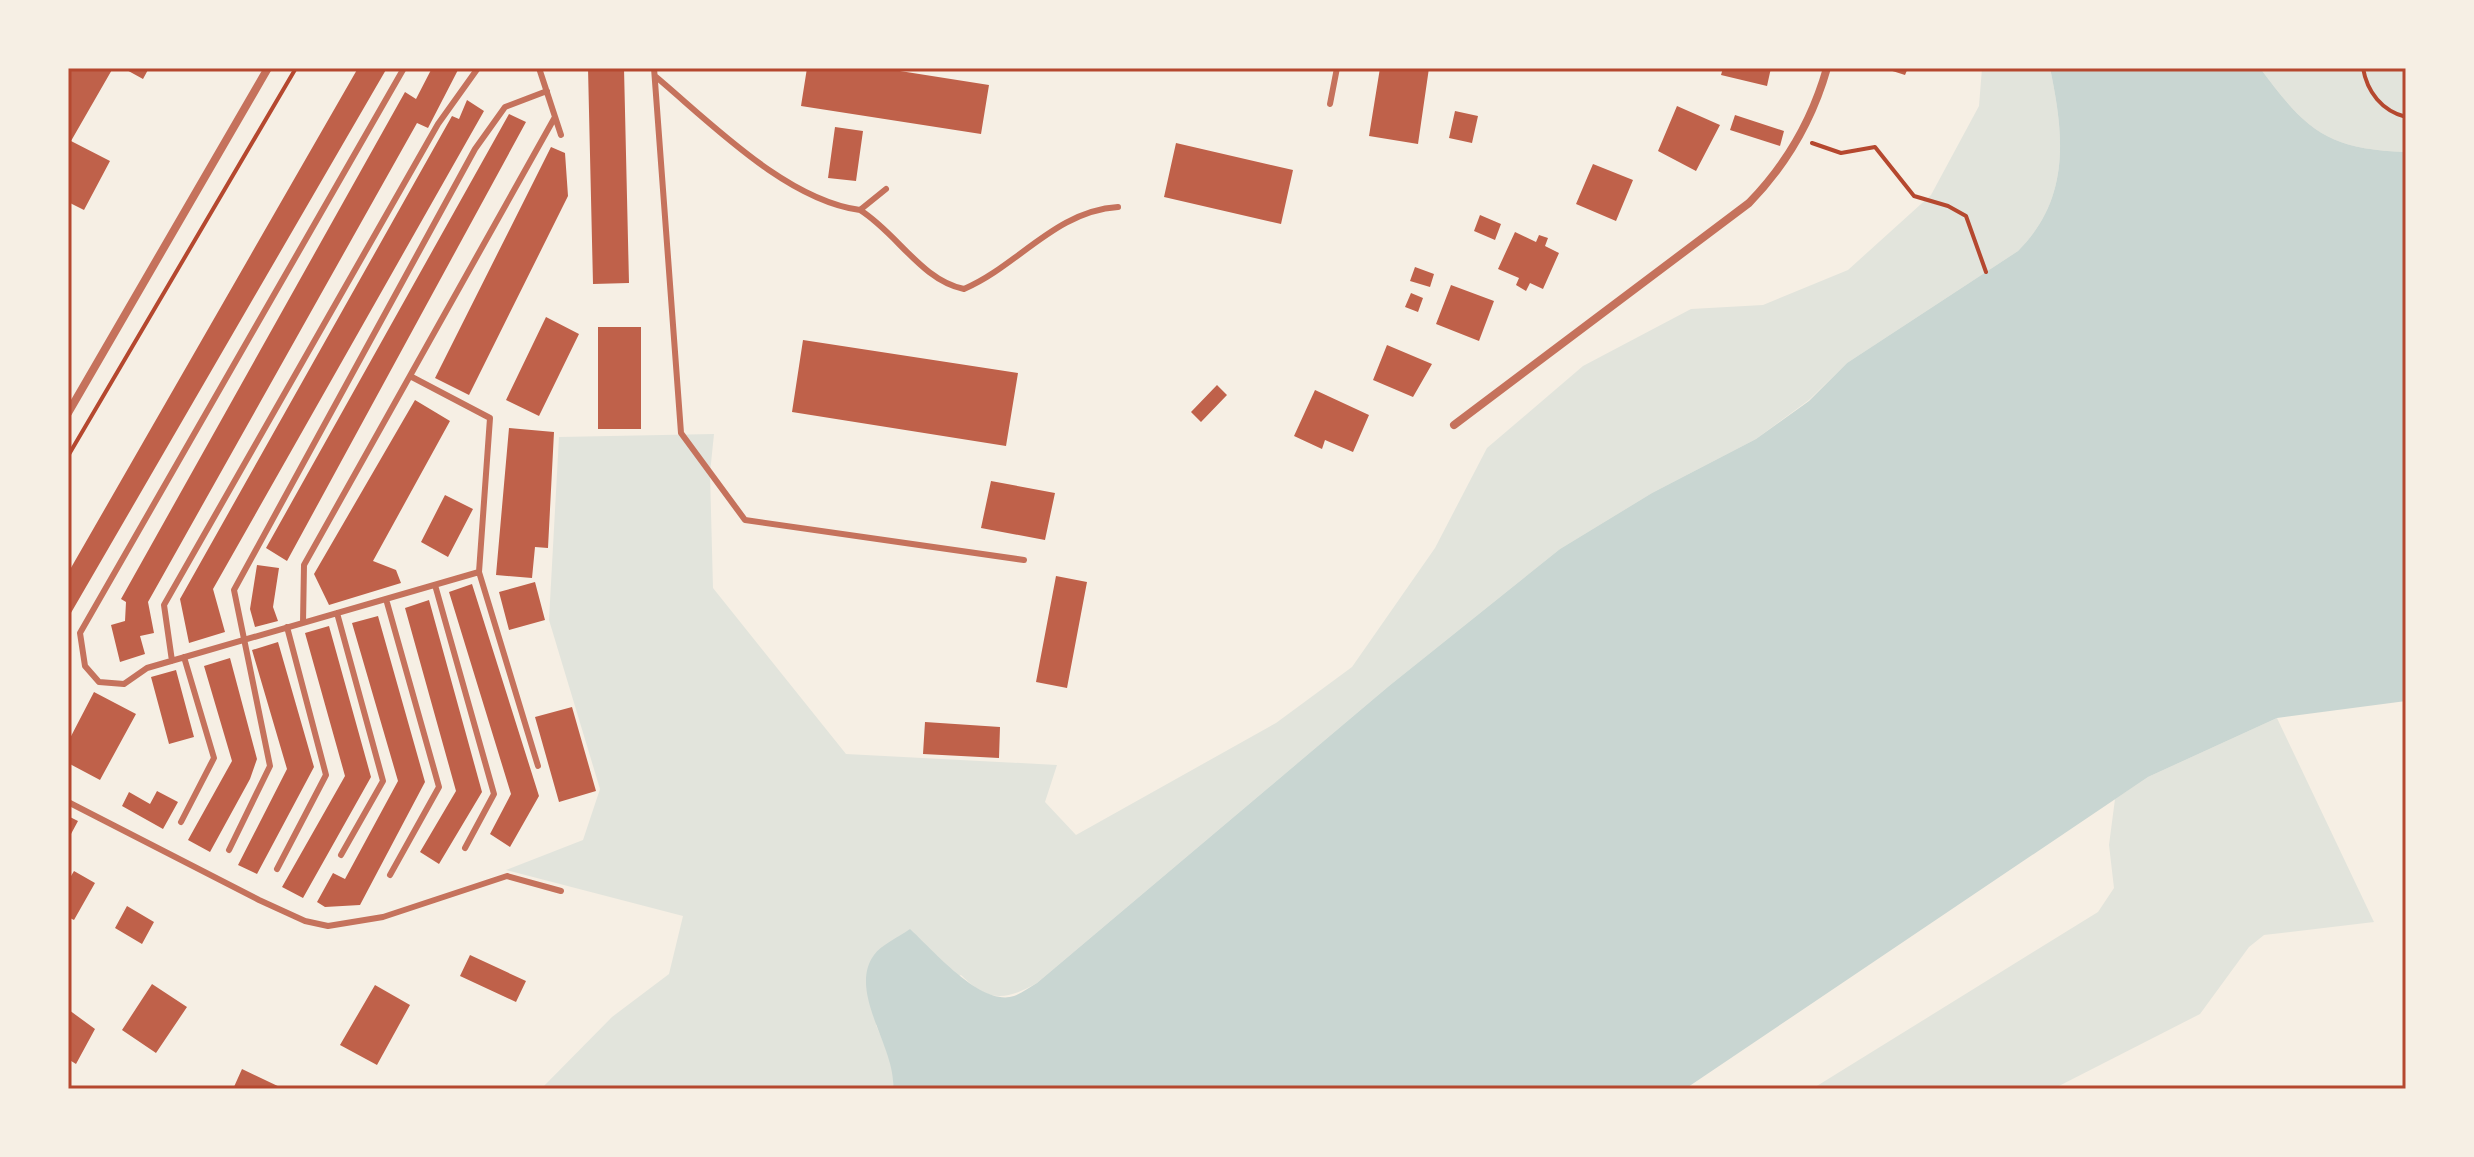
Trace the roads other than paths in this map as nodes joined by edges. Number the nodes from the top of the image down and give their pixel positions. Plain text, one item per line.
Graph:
1 (268, 68) edge
2 (404, 68) edge
3 (478, 68) edge
4 (539, 68) edge
5 (654, 68) edge
6 (1337, 68) edge
7 (1827, 68) edge
8 (655, 76) junction
9 (547, 91) junction
10 (1330, 104) dead end
11 (555, 117) junction
12 (561, 135) dead end
13 (886, 189) dead end
14 (1118, 207) dead end
15 (860, 210) junction
16 (410, 376) junction
17 (68, 413) edge
18 (1454, 425) dead end
19 (1024, 560) dead end
20 (479, 572) junction
21 (435, 585) junction
22 (386, 599) junction
23 (337, 613) junction
24 (303, 623) junction
25 (287, 627) junction
26 (244, 640) junction
27 (184, 657) junction
28 (172, 661) junction
29 (538, 766) dead end
30 (68, 802) edge
31 (181, 822) dead end
32 (465, 848) dead end
33 (229, 850) dead end
34 (341, 855) dead end
35 (277, 869) dead end
36 (390, 875) dead end
37 (561, 891) dead end

1 - 17 street
2 - 28 lane
3 - 28 lane
4 - 9 lane
5 - 8 lane
6 - 10 lane
7 - 18 street
8 - 15 lane
8 - 19 lane
9 - 11 lane
9 - 26 lane
11 - 12 lane
11 - 16 lane
13 - 15 lane
14 - 15 lane
16 - 20 lane
16 - 24 lane
20 - 21 lane
20 - 29 lane
21 - 22 lane
21 - 32 lane
22 - 23 lane
22 - 36 lane
23 - 24 lane
23 - 34 lane
24 - 25 lane
25 - 26 lane
25 - 35 lane
26 - 27 lane
26 - 33 lane
27 - 28 lane
27 - 31 lane
30 - 37 lane

